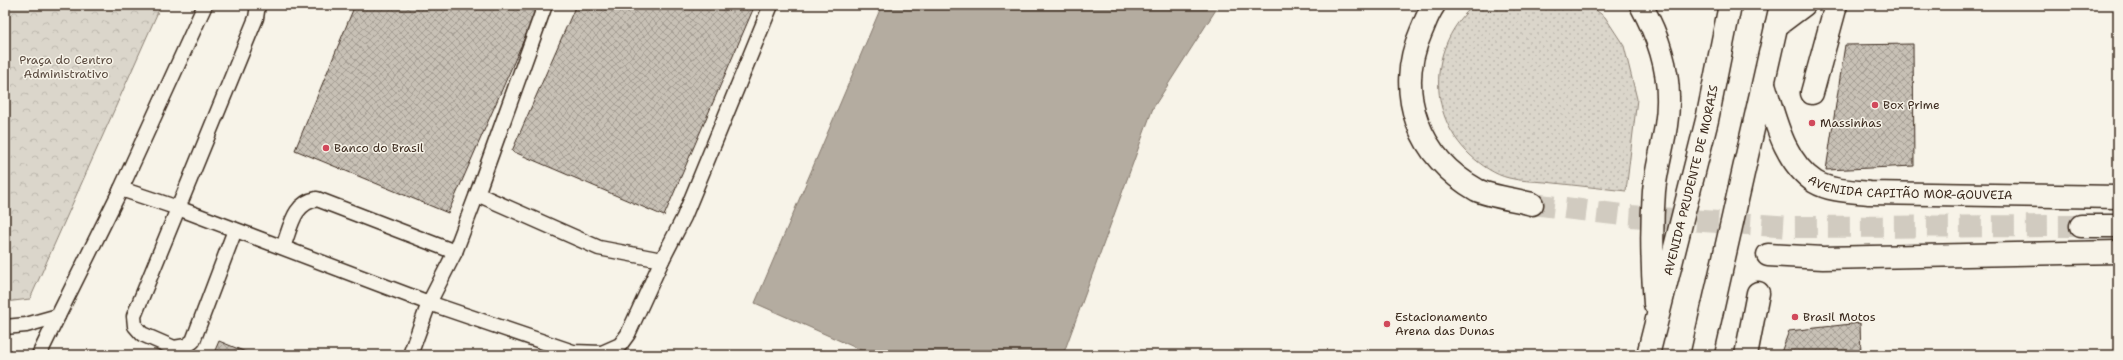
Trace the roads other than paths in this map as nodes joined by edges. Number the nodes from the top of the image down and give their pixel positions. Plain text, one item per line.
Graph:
1 (205, 5) edge
2 (258, 5) edge
3 (545, 5) edge
4 (771, 5) edge
5 (1434, 5) edge
6 (1641, 5) edge
7 (1730, 5) edge
8 (1780, 5) edge
9 (1804, 5) edge
10 (1836, 5) edge
11 (1776, 26) junction
12 (1764, 84) junction
13 (1812, 93) dead end
14 (121, 189) junction
15 (477, 194) junction
16 (2118, 197) edge
17 (1532, 204) tunnel mouth
18 (178, 208) junction
19 (2081, 226) tunnel mouth
20 (2118, 226) edge
21 (235, 230) junction
22 (283, 247) junction
23 (454, 252) junction
24 (2118, 252) edge
25 (1768, 256) dead end
26 (662, 260) junction
27 (1758, 293) dead end
28 (429, 303) junction
29 (58, 316) junction
30 (1656, 323) junction
31 (5, 327) edge
32 (39, 355) edge
33 (410, 355) edge
34 (1648, 355) edge
35 (1702, 355) edge
36 (1746, 355) edge

1 - 14 lane
2 - 18 lane
3 - 15 lane
4 - 26 lane
5 - 17 main road
6 - 30 main road
7 - 30 main road, AVENIDA PRUDENTE DE MORAIS
8 - 11 main road
9 - 11 main road
10 - 13 main road
11 - 12 main road
12 - 16 main road, AVENIDA CAPITÃO MOR-GOUVEIA
12 - 35 main road
14 - 18 lane
14 - 29 lane
15 - 23 lane
15 - 26 lane
18 - 21 lane
18 - 21 lane
19 - 20 main road
21 - 22 lane
22 - 23 lane
22 - 28 lane
23 - 28 lane
24 - 25 main road
26 - 28 lane
27 - 36 main road
28 - 33 lane
29 - 31 lane
29 - 32 lane
30 - 34 main road, AVENIDA PRUDENTE DE MORAIS

